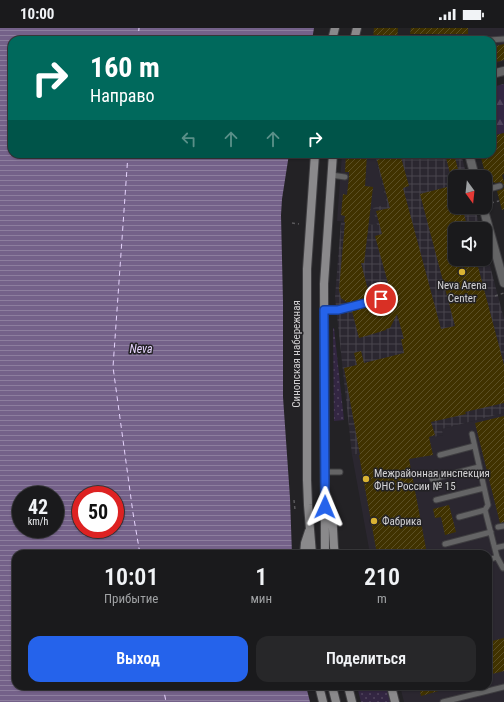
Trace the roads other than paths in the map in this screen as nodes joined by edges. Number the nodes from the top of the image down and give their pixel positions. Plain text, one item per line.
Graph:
1 (315, 158) edge
2 (333, 158) edge
3 (470, 158) edge
4 (473, 170) edge
5 (331, 175) junction
6 (346, 176) dead end
7 (500, 186) dead end
8 (492, 188) edge
9 (485, 214) edge
10 (504, 283) edge
11 (381, 299) dead end
12 (324, 310) junction
13 (472, 434) dead end
14 (474, 446) junction
15 (440, 455) dead end
16 (479, 467) junction
17 (325, 472) junction
18 (340, 472) dead end
19 (432, 479) dead end
20 (484, 488) junction
21 (325, 495) junction
22 (436, 500) dead end
23 (485, 510) junction
24 (459, 517) dead end
25 (310, 528) junction
26 (491, 532) junction
27 (444, 544) dead end
28 (504, 546) edge
29 (495, 548) junction
30 (304, 550) edge
31 (312, 550) edge
32 (325, 550) edge
33 (334, 550) edge
34 (497, 557) junction
35 (492, 559) edge
36 (504, 567) edge
37 (504, 687) edge
38 (320, 690) edge
39 (333, 690) edge
40 (349, 690) edge
41 (392, 690) edge
42 (492, 690) edge
43 (492, 690) edge
44 (323, 702) edge
45 (336, 702) edge
46 (352, 702) edge
47 (395, 702) edge
48 (443, 702) edge

1 - 25 main road, Синопская набережная
2 - 5 main road
3 - 4 street
5 - 6 lane
5 - 12 main road
7 - 8 lane
9 - 10 street
11 - 12 lane
12 - 17 main road
13 - 14 lane
14 - 15 lane
14 - 16 lane
16 - 19 lane
16 - 20 lane
17 - 18 lane
17 - 21 main road
20 - 22 lane
20 - 23 lane
21 - 32 main road
21 - 33 main road
23 - 24 lane
23 - 26 lane
25 - 30 main road
25 - 31 main road, Синопская набережная
26 - 27 lane
26 - 29 lane
28 - 29 lane
29 - 34 lane
34 - 35 lane
34 - 36 lane
37 - 42 lane
38 - 44 main road
39 - 45 main road
40 - 46 main road
41 - 47 main road
43 - 48 lane

